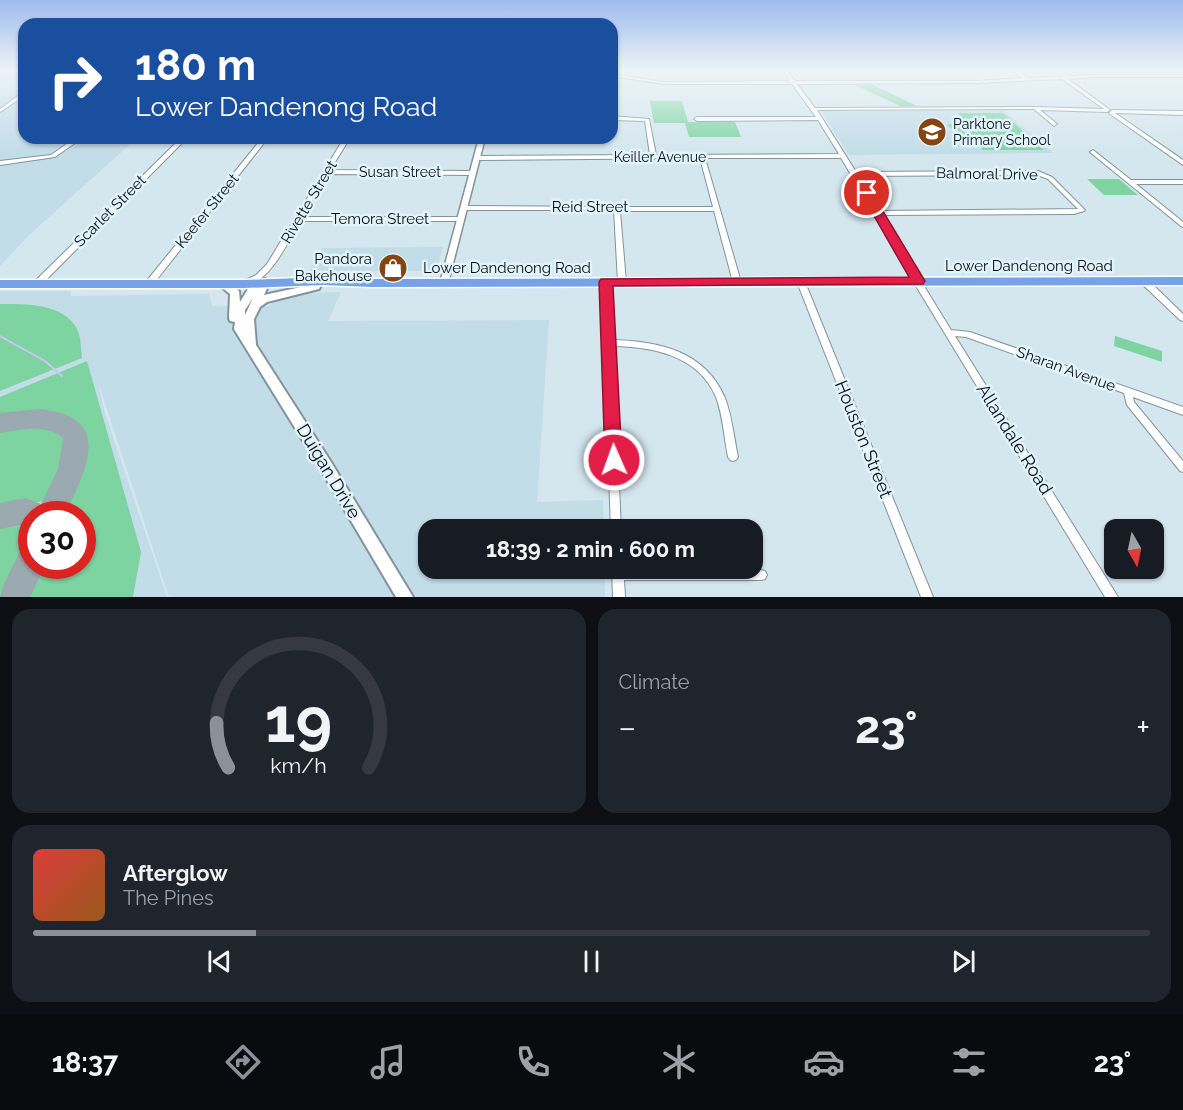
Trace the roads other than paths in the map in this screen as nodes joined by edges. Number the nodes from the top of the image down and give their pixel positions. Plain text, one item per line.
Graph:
1 (18, 98) edge
2 (805, 98) edge
3 (1092, 98) edge
4 (1035, 108) junction
5 (813, 109) junction
6 (0, 111) edge
7 (1110, 111) junction
8 (1183, 113) edge
9 (618, 118) edge
10 (820, 118) junction
11 (697, 119) dead end
12 (1054, 124) dead end
13 (71, 144) edge
14 (178, 144) edge
15 (260, 144) edge
16 (343, 144) edge
17 (480, 144) edge
18 (1093, 152) dead end
19 (843, 156) junction
20 (653, 157) junction
21 (702, 157) junction
22 (477, 158) junction
23 (0, 163) edge
24 (1183, 163) edge
25 (327, 172) junction
26 (473, 173) junction
27 (854, 174) junction
28 (1130, 182) junction
29 (1183, 182) edge
30 (616, 207) junction
31 (464, 208) junction
32 (716, 209) junction
33 (879, 213) junction
34 (299, 219) junction
35 (461, 219) junction
36 (1183, 225) edge
37 (270, 265) junction
38 (1183, 280) edge
39 (281, 281) junction
40 (918, 281) junction
41 (1144, 281) junction
42 (444, 282) junction
43 (606, 282) junction
44 (622, 282) junction
45 (736, 282) junction
46 (801, 282) junction
47 (371, 283) junction
48 (0, 284) edge
49 (37, 284) junction
50 (223, 284) junction
51 (148, 285) junction
52 (257, 285) junction
53 (315, 287) junction
54 (254, 305) junction
55 (1183, 318) edge
56 (240, 329) junction
57 (949, 333) junction
58 (609, 343) junction
59 (251, 346) junction
60 (1128, 391) junction
61 (1183, 411) edge
62 (733, 457) dead end
63 (1183, 468) edge
64 (616, 519) edge
65 (618, 579) edge
66 (405, 597) edge
67 (619, 597) edge
68 (927, 597) edge
69 (1112, 597) edge

1 - 6 street
2 - 5 street, Allandale Road
3 - 7 street
4 - 5 street
4 - 7 street
4 - 12 street
5 - 10 street, Allandale Road
7 - 8 street
7 - 24 street
9 - 20 street
10 - 11 street
10 - 19 street, Allandale Road
13 - 23 street
14 - 49 street, Scarlet Street
15 - 51 street, Keefer Street
16 - 25 street, Rivette Street
17 - 22 street
18 - 28 street
19 - 21 street, Keiller Avenue
19 - 27 street, Allandale Road
20 - 21 street, Keiller Avenue
20 - 22 street, Keiller Avenue
21 - 32 street
22 - 26 street
25 - 26 street, Susan Street
25 - 34 street, Rivette Street
26 - 31 street
27 - 33 street, Allandale Road
27 - 33 street, Balmoral Drive
28 - 29 street
28 - 36 street
30 - 31 street, Reid Street
30 - 32 street, Reid Street
30 - 44 street
31 - 35 street
32 - 45 street
33 - 40 street, Allandale Road
34 - 35 street, Temora Street
34 - 37 street, Rivette Street
35 - 42 street
37 - 39 street
37 - 52 street, Rivette Street
38 - 41 highway, Lower Dandenong Road
39 - 47 highway, Lower Dandenong Road
39 - 52 highway, Lower Dandenong Road
40 - 41 highway, Lower Dandenong Road
40 - 46 highway, Lower Dandenong Road
40 - 57 street, Allandale Road
41 - 55 street
42 - 43 highway, Lower Dandenong Road
42 - 47 highway, Lower Dandenong Road
43 - 44 highway, Lower Dandenong Road
43 - 58 street
44 - 45 highway, Lower Dandenong Road
45 - 46 highway, Lower Dandenong Road
46 - 68 street, Houston Street
47 - 53 highway, Lower Dandenong Road
48 - 49 highway, Lower Dandenong Road
49 - 51 highway, Lower Dandenong Road
50 - 51 highway, Lower Dandenong Road
50 - 52 highway, Lower Dandenong Road
50 - 56 main road
52 - 53 highway, Lower Dandenong Road
52 - 54 main road, Duigan Drive
52 - 56 main road
53 - 54 main road
54 - 59 main road, Duigan Drive
56 - 59 main road, Duigan Drive
57 - 60 street, Sharan Avenue
57 - 69 street, Allandale Road
58 - 62 street
58 - 64 street
59 - 66 main road, Duigan Drive
60 - 61 street, Sharan Avenue
60 - 63 street
65 - 67 street

